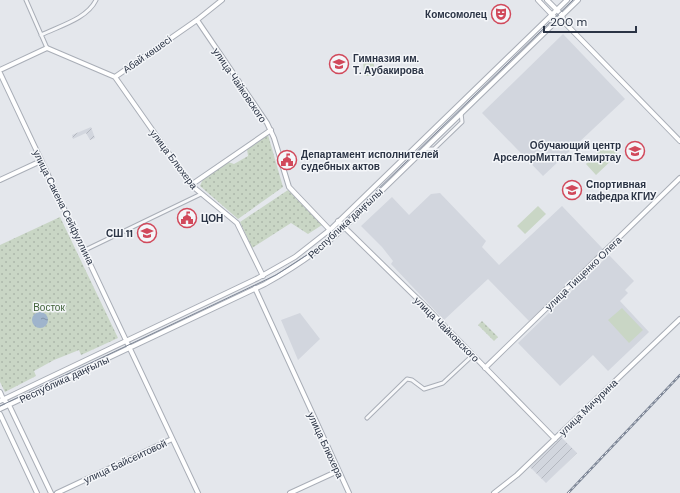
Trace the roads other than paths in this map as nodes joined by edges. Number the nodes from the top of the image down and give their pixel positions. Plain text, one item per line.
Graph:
1 (26, 0) edge
2 (96, 0) edge
3 (222, 0) edge
4 (538, 0) edge
5 (547, 0) edge
6 (567, 0) edge
7 (578, 0) edge
8 (557, 10) junction
9 (552, 14) junction
10 (562, 15) junction
11 (196, 20) junction
12 (557, 20) junction
13 (564, 22) junction
14 (41, 34) junction
15 (47, 48) junction
16 (0, 70) edge
17 (0, 73) edge
18 (115, 77) junction
19 (461, 112) junction
20 (271, 130) junction
21 (680, 141) edge
22 (424, 149) junction
23 (41, 160) junction
24 (680, 178) edge
25 (0, 180) edge
26 (191, 185) junction
27 (201, 194) junction
28 (338, 222) junction
29 (344, 227) junction
30 (330, 230) junction
31 (85, 250) junction
32 (263, 276) junction
33 (255, 288) junction
34 (680, 319) edge
35 (127, 342) junction
36 (129, 348) junction
37 (473, 355) junction
38 (485, 368) junction
39 (0, 392) edge
40 (2, 400) edge
41 (9, 405) junction
42 (0, 409) edge
43 (0, 414) edge
44 (367, 418) dead end
45 (172, 438) junction
46 (555, 439) junction
47 (338, 471) junction
48 (37, 493) edge
49 (51, 493) edge
50 (57, 493) edge
51 (198, 493) edge
52 (290, 493) edge
53 (349, 493) edge
54 (494, 493) edge

1 - 14 street
2 - 14 street
3 - 11 street, Абай көшесі
4 - 9 street
5 - 8 street
6 - 8 street, Республика даңғылы
7 - 10 street, Республика даңғылы
8 - 9 street, Республика даңғылы
8 - 10 street
9 - 12 street
9 - 28 street, Республика даңғылы
10 - 12 street, Республика даңғылы
10 - 13 street
11 - 18 street, Абай көшесі
11 - 20 street, улица Чайковского
12 - 13 street
12 - 19 street, Республика даңғылы
13 - 21 street
14 - 15 street
15 - 16 street
15 - 18 street, Абай көшесі
17 - 23 street, улица Сакена Сейфуллина
18 - 26 street, улица Блюхера
19 - 22 street, Республика даңғылы
19 - 22 street
20 - 26 street
20 - 30 street, улица Чайковского
22 - 29 street, Республика даңғылы
23 - 25 street
23 - 31 street, улица Сакена Сейфуллина
24 - 38 street, улица Тищенко Олега
26 - 27 street, улица Блюхера
27 - 31 street
27 - 32 street, улица Блюхера
28 - 29 street, улица Чайковского
28 - 30 street, Республика даңғылы
29 - 33 street, Республика даңғылы
29 - 37 street, улица Чайковского
30 - 32 street, Республика даңғылы
31 - 35 street, улица Сакена Сейфуллина
32 - 35 street, Республика даңғылы
33 - 36 street, Республика даңғылы
33 - 47 street, улица Блюхера
34 - 46 street, улица Мичурина
35 - 36 street, улица Сакена Сейфуллина
35 - 40 street, Республика даңғылы
36 - 41 street, Республика даңғылы
36 - 45 street
37 - 38 street, улица Чайковского
37 - 44 street
38 - 46 street, улица Чайковского
39 - 40 street
40 - 41 street
41 - 42 street, Республика даңғылы
41 - 49 street
43 - 48 street
45 - 50 street, улица Байсеитовой
45 - 51 street
46 - 54 street, улица Мичурина
47 - 52 street
47 - 53 street, улица Блюхера

